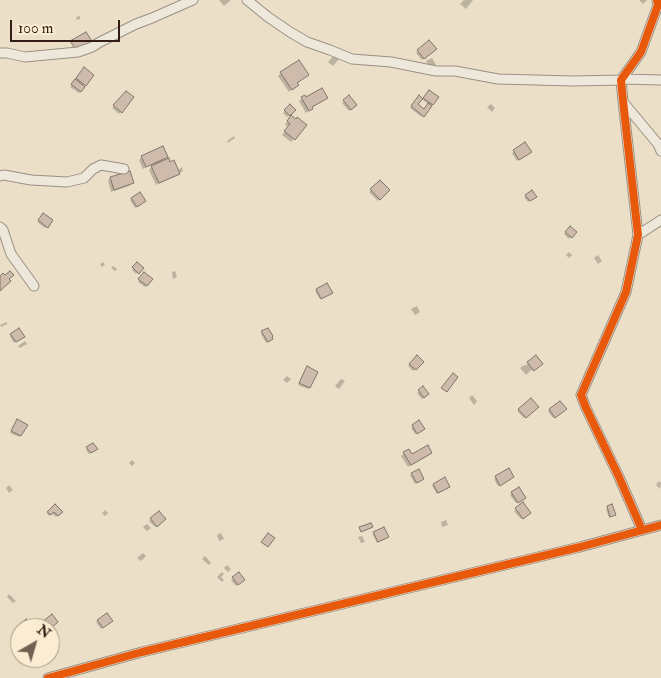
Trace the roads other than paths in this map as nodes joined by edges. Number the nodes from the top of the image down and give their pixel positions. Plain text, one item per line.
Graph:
1 (192, 0) edge
2 (247, 0) edge
3 (657, 0) edge
4 (0, 53) edge
5 (622, 80) junction
6 (661, 80) edge
7 (623, 102) junction
8 (661, 151) edge
9 (124, 168) dead end
10 (0, 176) edge
11 (661, 220) edge
12 (0, 227) edge
13 (638, 235) junction
14 (34, 286) dead end
15 (661, 525) edge
16 (642, 530) junction
17 (48, 678) edge

1 - 4 street
2 - 5 street
3 - 5 street
5 - 6 street
5 - 7 street
7 - 8 street
7 - 13 street
9 - 10 street
11 - 13 street
12 - 14 street
13 - 16 street
15 - 16 street
16 - 17 street

